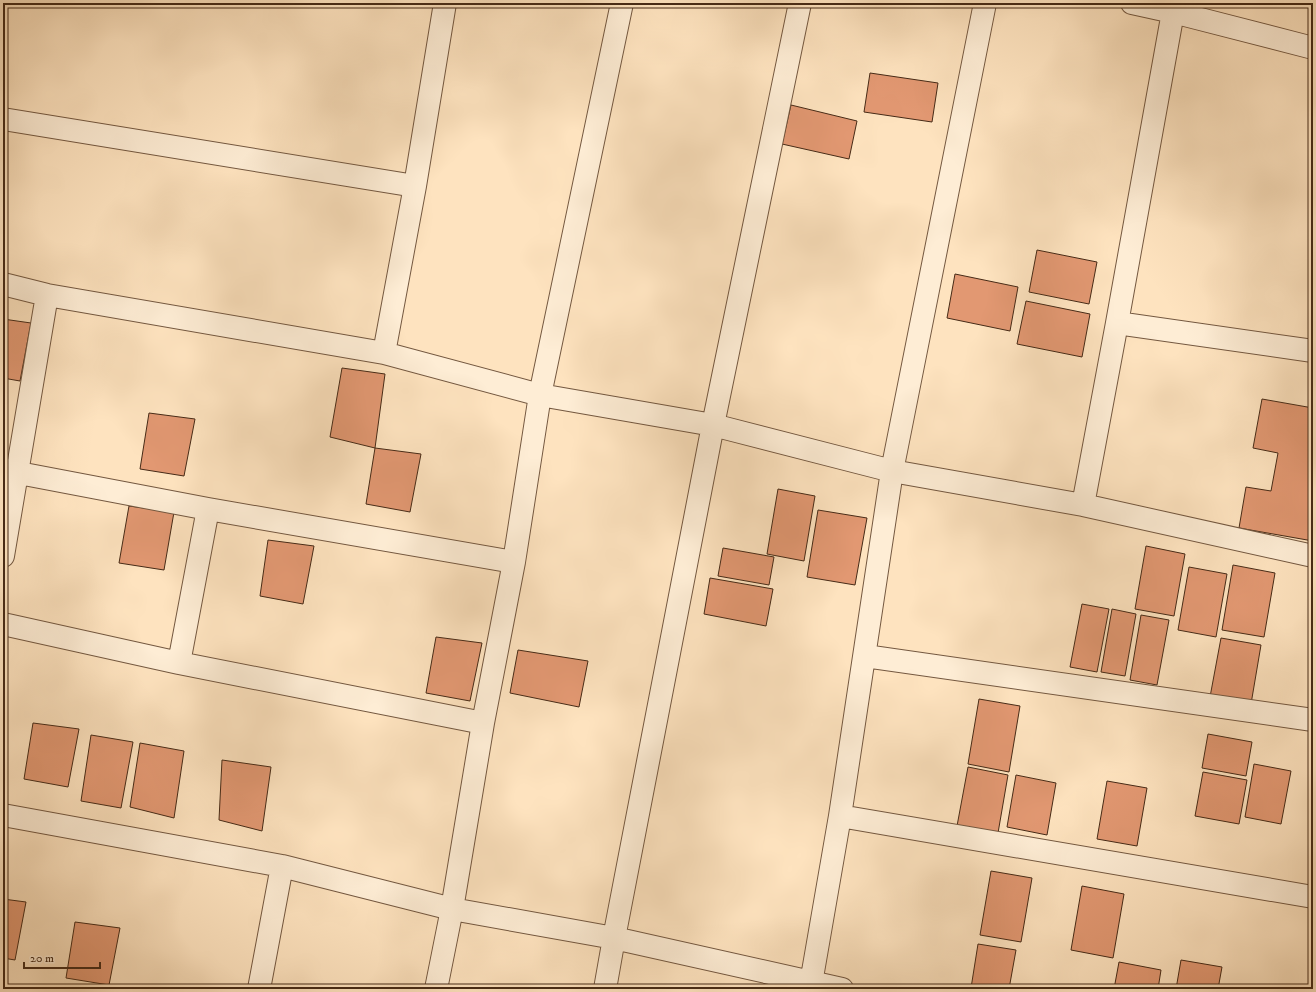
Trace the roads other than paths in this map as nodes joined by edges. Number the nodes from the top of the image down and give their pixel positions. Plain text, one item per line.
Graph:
1 (445, 3) edge
2 (622, 3) edge
3 (800, 3) edge
4 (985, 3) edge
5 (1132, 3) edge
6 (1174, 7) edge
7 (1313, 48) edge
8 (3, 119) edge
9 (415, 186) junction
10 (3, 284) edge
11 (47, 295) junction
12 (1117, 322) junction
13 (1313, 351) edge
14 (384, 353) junction
15 (540, 395) junction
16 (713, 425) junction
17 (10, 471) edge
18 (892, 471) junction
19 (1083, 505) junction
20 (208, 509) junction
21 (3, 556) edge
22 (1313, 556) edge
23 (514, 562) junction
24 (3, 624) edge
25 (865, 656) junction
26 (180, 663) junction
27 (1313, 720) edge
28 (483, 723) junction
29 (3, 815) edge
30 (840, 816) junction
31 (282, 866) junction
32 (1313, 897) edge
33 (452, 909) junction
34 (614, 938) junction
35 (811, 985) edge
36 (259, 989) edge
37 (436, 989) edge
38 (606, 989) edge
39 (842, 989) edge

1 - 9 street
2 - 15 street
3 - 16 street
4 - 18 street
5 - 6 street
6 - 7 street
6 - 12 street
8 - 9 street
9 - 14 street
10 - 11 street
11 - 14 street
11 - 17 street
12 - 13 street
12 - 19 street
14 - 15 street
15 - 16 street
15 - 23 street
16 - 18 street
16 - 34 street
17 - 20 street
17 - 21 street
18 - 19 street
18 - 25 street
19 - 22 street
20 - 23 street
20 - 26 street
23 - 28 street
24 - 26 street
25 - 27 street
25 - 30 street
26 - 28 street
28 - 33 street
29 - 31 street
30 - 32 street
30 - 35 street
31 - 33 street
31 - 36 street
33 - 34 street
33 - 37 street
34 - 35 street
34 - 38 street
35 - 39 street

